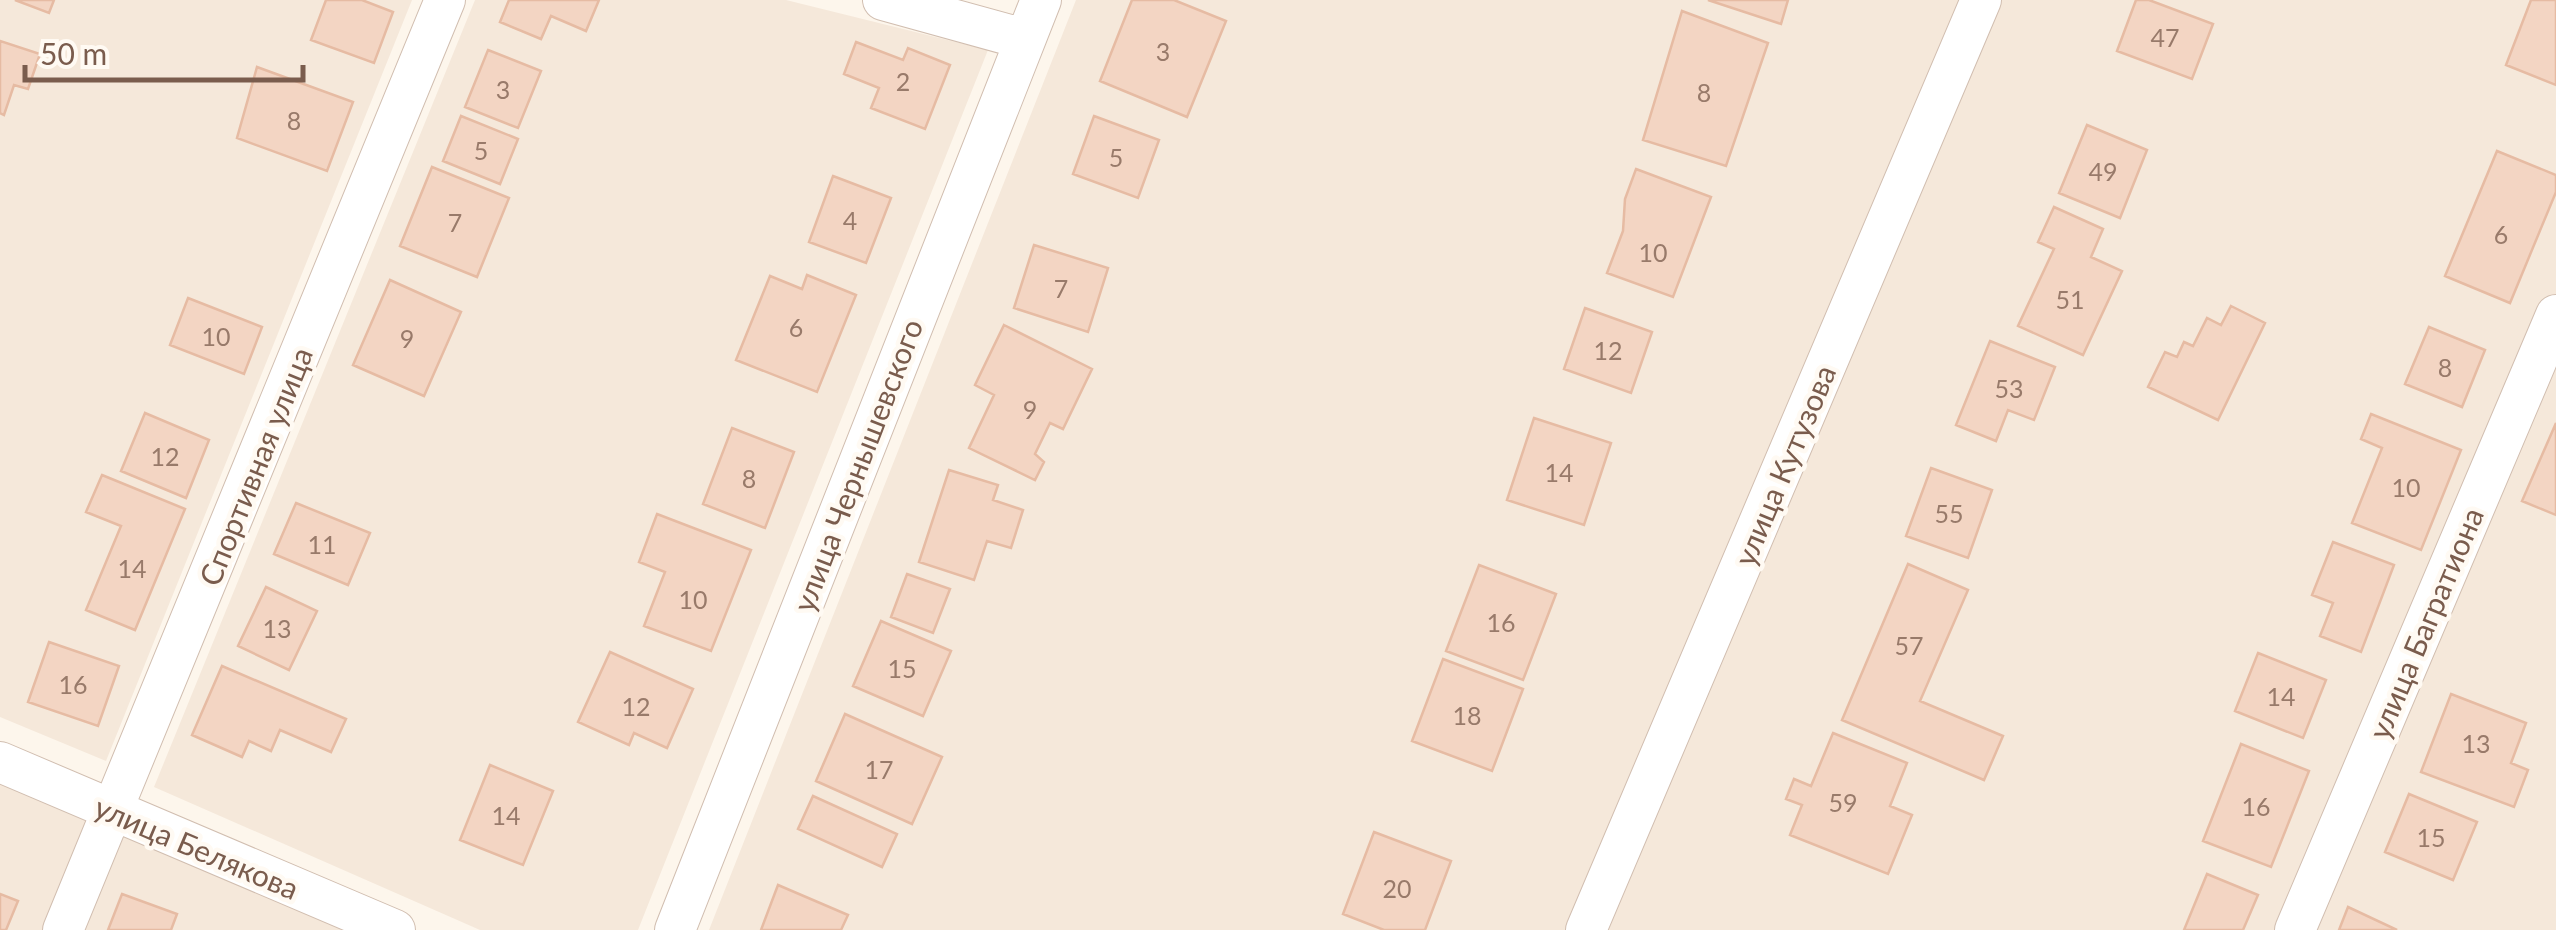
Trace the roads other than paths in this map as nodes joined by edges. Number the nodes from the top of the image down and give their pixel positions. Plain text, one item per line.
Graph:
1 (445, 0) edge
2 (883, 0) edge
3 (1041, 0) edge
4 (1981, 0) edge
5 (1024, 39) junction
6 (2556, 316) edge
7 (0, 762) edge
8 (114, 812) junction
9 (64, 930) edge
10 (395, 930) edge
11 (674, 930) edge
12 (1586, 930) edge
13 (2295, 930) edge

1 - 8 street, Спортивная улица
2 - 5 street
3 - 5 street, улица Чернышевского
4 - 12 street, улица Кутузова
5 - 11 street, улица Чернышевского
6 - 13 street, улица Багратиона
7 - 8 street, улица Белякова
8 - 9 street, Спортивная улица
8 - 10 street, улица Белякова

